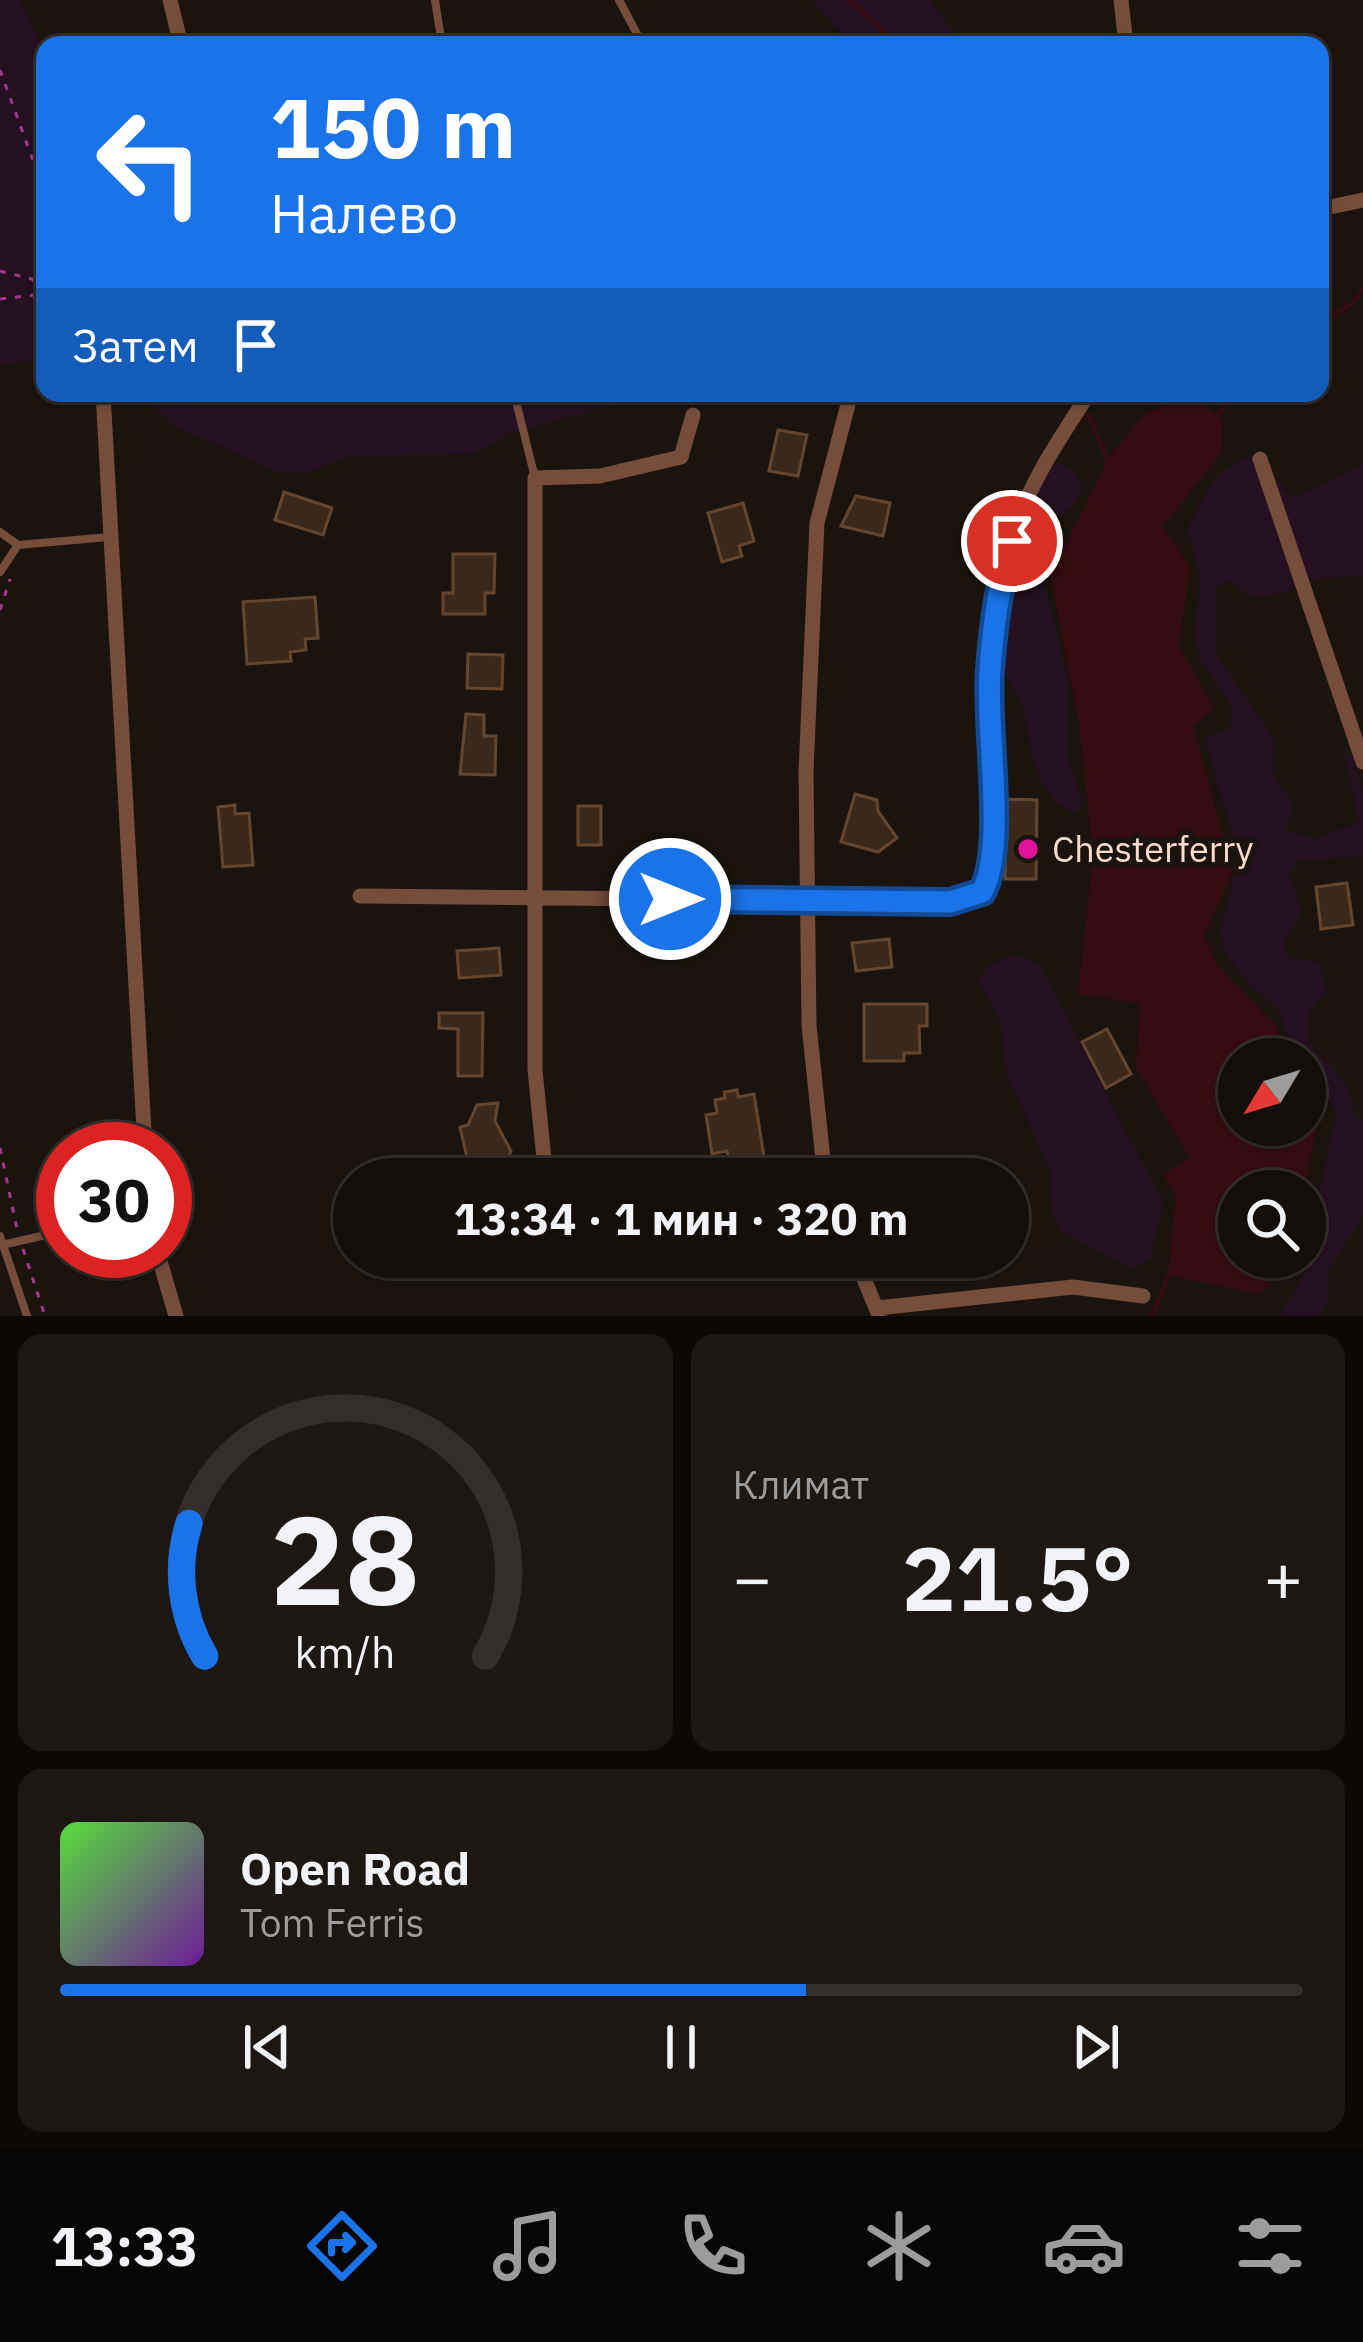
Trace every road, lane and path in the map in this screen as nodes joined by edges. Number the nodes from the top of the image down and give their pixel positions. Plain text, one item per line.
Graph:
1 (170, 0) edge
2 (435, 0) edge
3 (619, 0) edge
4 (1121, 0) edge
5 (179, 36) edge
6 (441, 36) edge
7 (638, 36) edge
8 (1125, 36) edge
9 (0, 70) edge
10 (36, 168) edge
11 (1363, 200) edge
12 (1329, 207) edge
13 (0, 271) edge
14 (36, 283) edge
15 (36, 294) edge
16 (0, 299) edge
17 (104, 402) edge
18 (516, 402) edge
19 (849, 402) edge
20 (1083, 402) edge
21 (694, 416) dead end
22 (1260, 459) dead end
23 (535, 478) junction
24 (0, 532) edge
25 (111, 537) junction
26 (18, 545) junction
27 (0, 572) edge
28 (13, 582) dead end
29 (0, 610) edge
30 (1355, 715) edge
31 (1363, 762) edge
32 (360, 896) dead end
33 (533, 898) junction
34 (807, 901) junction
35 (144, 1122) edge
36 (544, 1158) edge
37 (823, 1158) edge
38 (36, 1235) edge
39 (1, 1240) edge
40 (165, 1278) edge
41 (864, 1278) edge
42 (1143, 1296) dead end
43 (878, 1312) edge
44 (27, 1316) edge
45 (176, 1316) edge

1 - 5 street
2 - 6 lane
3 - 7 lane
4 - 8 street
9 - 10 path
11 - 12 street
13 - 14 path
15 - 16 path
17 - 25 street
18 - 23 lane
19 - 34 street
20 - 34 street
21 - 23 street
22 - 30 street
23 - 33 street
24 - 26 lane
25 - 26 lane
25 - 35 street
26 - 27 lane
28 - 29 path
30 - 31 street
32 - 33 street
33 - 34 street
33 - 36 street
34 - 37 street
38 - 39 lane
39 - 44 lane
40 - 45 street
41 - 43 street
42 - 43 street

